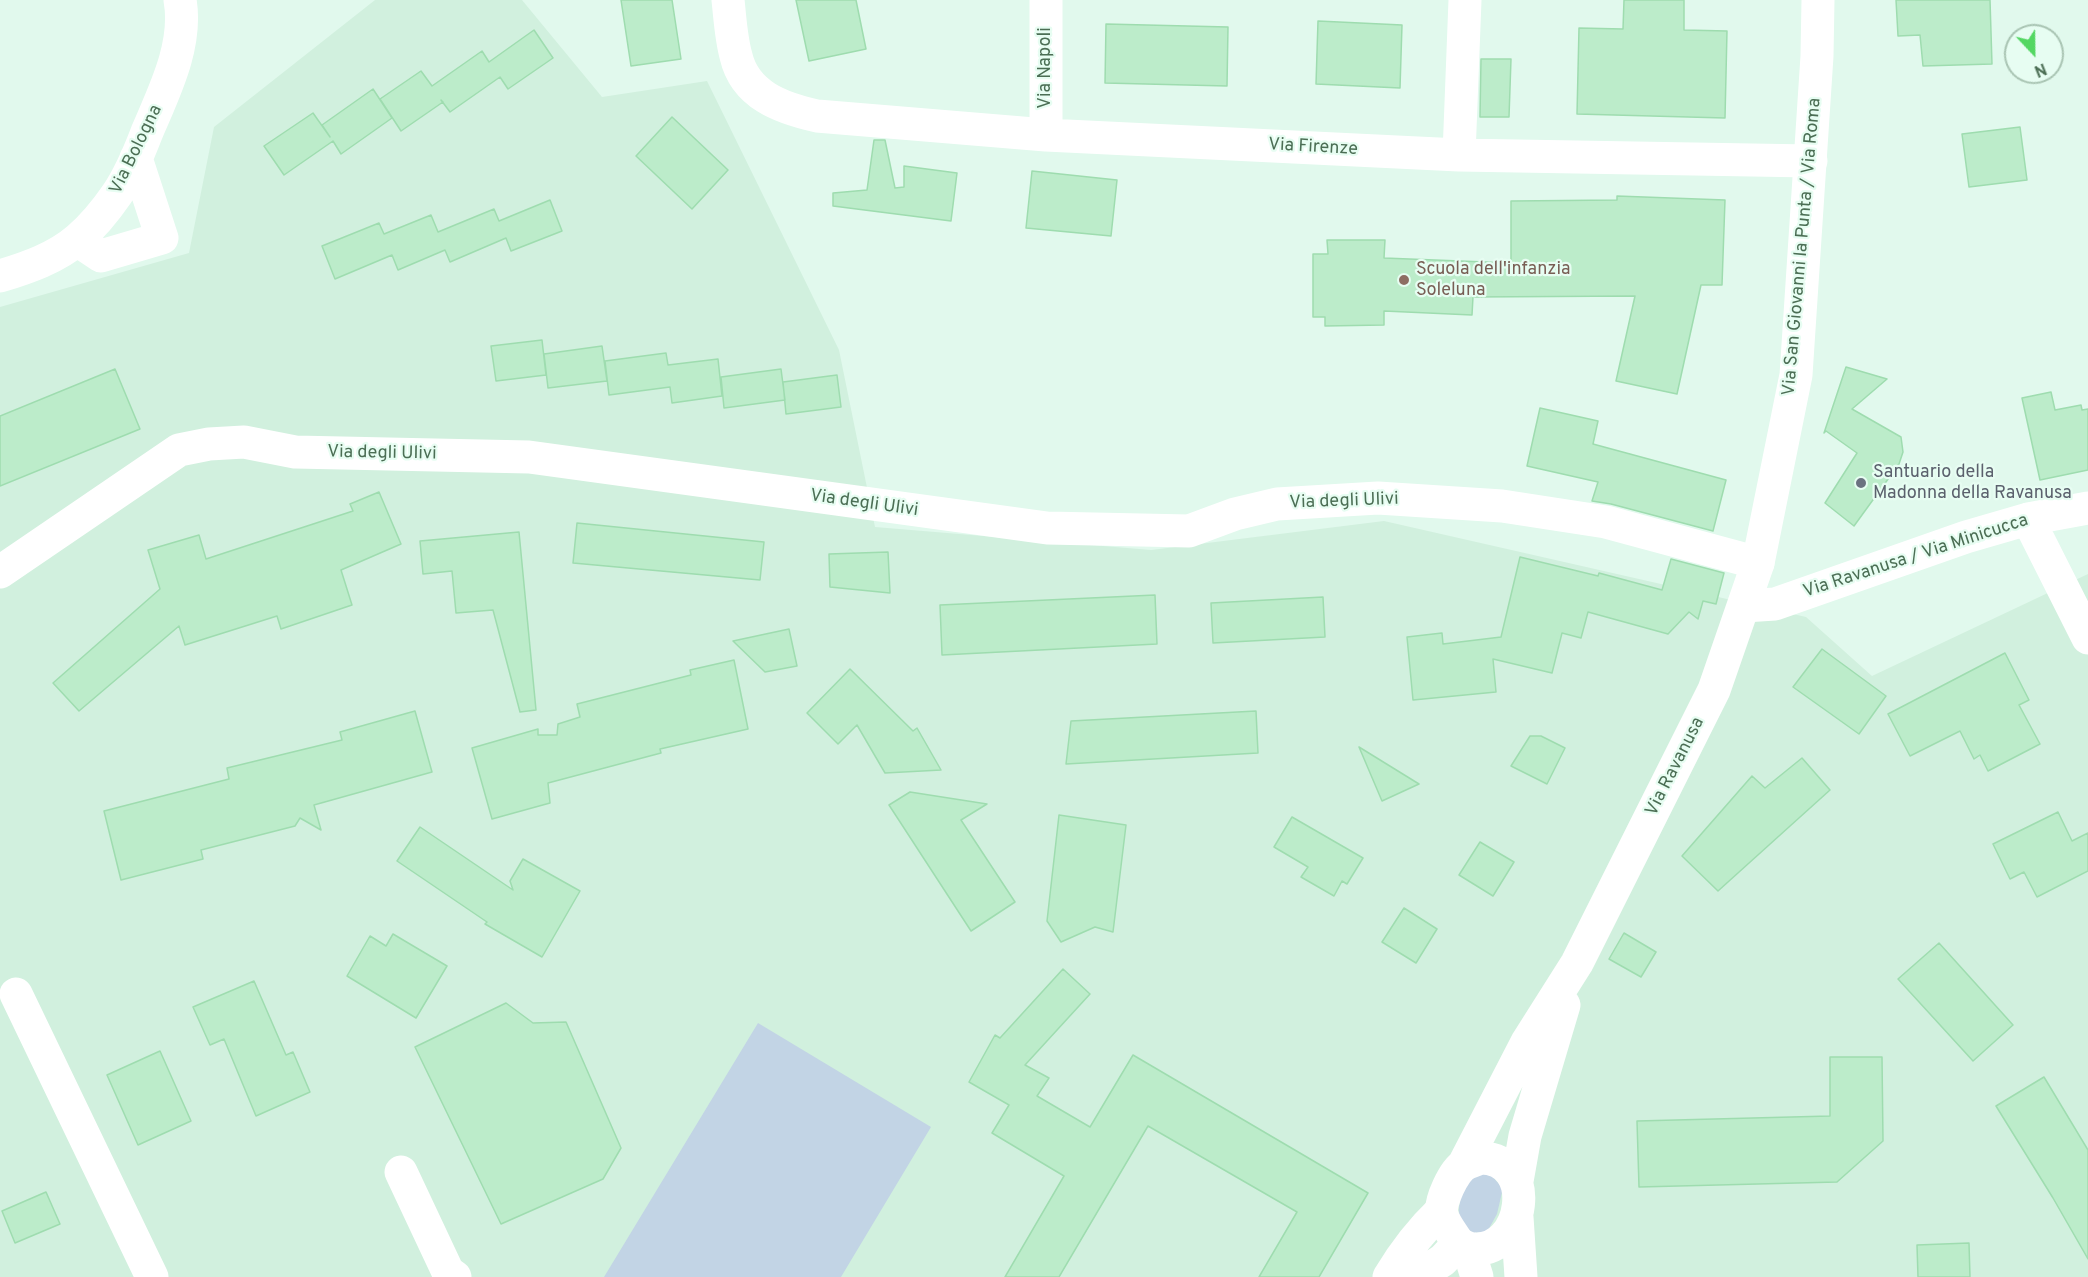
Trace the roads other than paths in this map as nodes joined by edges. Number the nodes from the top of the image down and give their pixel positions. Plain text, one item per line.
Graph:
1 (180, 0) edge
2 (728, 0) edge
3 (1046, 0) edge
4 (1465, 0) edge
5 (1818, 0) edge
6 (1046, 135) junction
7 (1459, 155) junction
8 (136, 158) junction
9 (1811, 161) junction
10 (77, 240) junction
11 (0, 276) edge
12 (2088, 508) edge
13 (2028, 519) junction
14 (1758, 563) junction
15 (0, 572) edge
16 (1744, 606) junction
17 (2088, 638) edge
18 (1577, 963) junction
19 (16, 994) dead end
20 (1463, 1166) junction
21 (401, 1172) dead end
22 (1517, 1181) junction
23 (1441, 1211) junction
24 (1517, 1217) junction
25 (1468, 1256) edge
26 (152, 1277) edge
27 (455, 1277) edge
28 (1389, 1277) edge
29 (1418, 1277) edge
30 (1521, 1277) edge

1 - 8 street, Via Bologna
2 - 6 street, Via Firenze
3 - 6 street, Via Napoli
4 - 7 street
5 - 9 street, Via San Giovanni la Punta / Via Roma
6 - 7 street, Via Firenze
7 - 9 street, Via Firenze
8 - 10 street, Via Bologna
8 - 10 street
9 - 14 street, Via San Giovanni la Punta / Via Roma
10 - 11 street, Via Bologna
12 - 13 street, Via Ravanusa / Via Minicucca
13 - 16 street, Via Ravanusa / Via Minicucca
13 - 17 street
14 - 15 street, Via degli Ulivi
14 - 16 street, Via Ravanusa
16 - 18 street, Via Ravanusa
18 - 20 street
18 - 22 street
19 - 26 street
20 - 22 street
20 - 23 street
21 - 27 street
22 - 24 street
23 - 25 street
23 - 28 street
24 - 25 street
24 - 30 street
25 - 29 street

